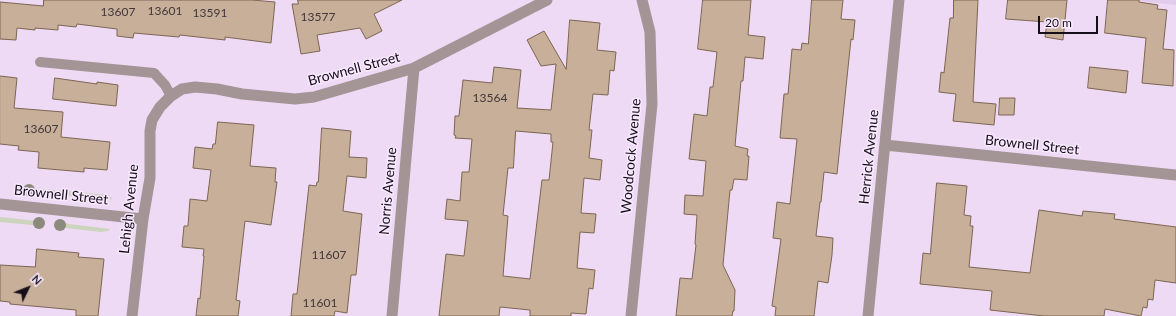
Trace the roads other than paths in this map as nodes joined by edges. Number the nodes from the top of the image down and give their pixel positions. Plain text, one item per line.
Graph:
1 (547, 0) edge
2 (642, 0) edge
3 (899, 0) edge
4 (40, 62) dead end
5 (414, 68) junction
6 (171, 96) junction
7 (160, 107) joint
8 (885, 145) junction
9 (1176, 175) edge
10 (0, 204) edge
11 (143, 219) junction
12 (132, 316) edge
13 (392, 316) edge
14 (631, 316) edge
15 (868, 316) edge

1 - 5 street, Brownell Street
2 - 14 street, Woodcock Avenue
3 - 8 street, Herrick Avenue
4 - 6 lane
5 - 6 street, Brownell Street
5 - 13 street, Norris Avenue
6 - 7 street, Brownell Street
7 - 11 street, Lehigh Avenue
8 - 9 street, Brownell Street
8 - 15 street, Herrick Avenue
10 - 11 street, Brownell Street
11 - 12 street, Lehigh Avenue

